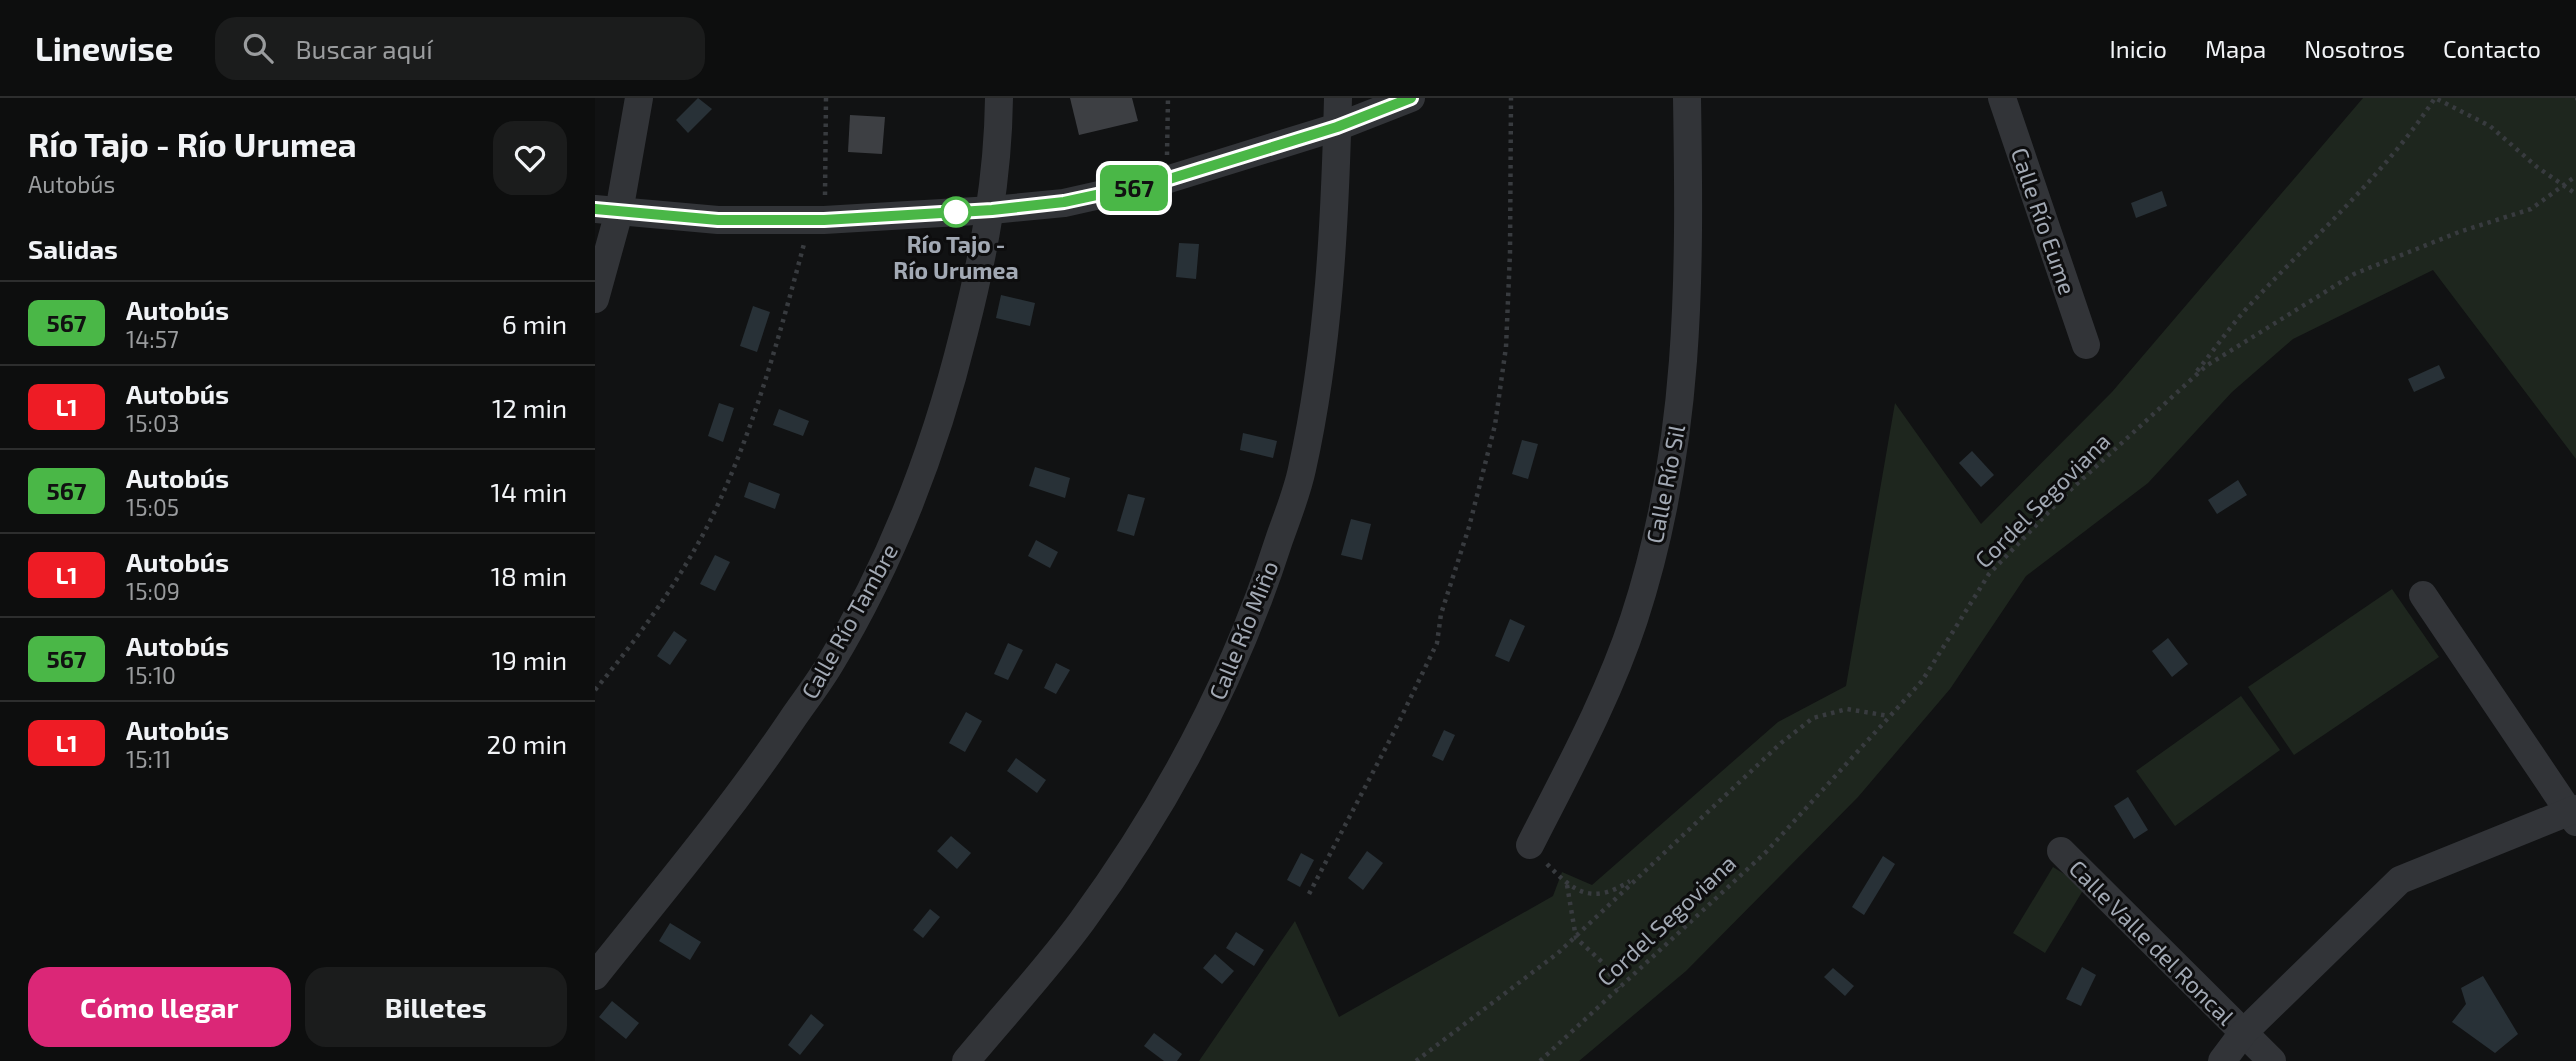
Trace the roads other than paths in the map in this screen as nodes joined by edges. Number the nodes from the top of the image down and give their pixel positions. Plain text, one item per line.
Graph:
1 (639, 98) edge
2 (999, 98) edge
3 (1338, 98) edge
4 (1411, 98) edge
5 (1687, 98) edge
6 (2002, 98) edge
7 (1337, 127) junction
8 (607, 210) edge
9 (992, 210) junction
10 (595, 299) edge
11 (2086, 345) dead end
12 (2423, 595) dead end
13 (2574, 814) edge
14 (1530, 845) road end
15 (2061, 851) dead end
16 (595, 976) edge
17 (2243, 1033) junction
18 (966, 1061) edge
19 (2223, 1061) edge
20 (2272, 1061) edge

1 - 8 street
2 - 9 street, Calle Río Tambre
3 - 7 street, Calle Río Miño
4 - 7 street
5 - 14 street, Calle Río Sil
6 - 11 street, Calle Río Eume
7 - 9 street
7 - 18 street, Calle Río Miño
8 - 9 street
8 - 10 street
9 - 16 street, Calle Río Tambre
12 - 13 street, Calle Valle del Roncal
13 - 17 street, Calle Valle del Roncal
15 - 17 street, Calle Valle del Roncal
17 - 19 street, Calle Valle del Roncal
17 - 20 street, Calle Valle del Roncal

